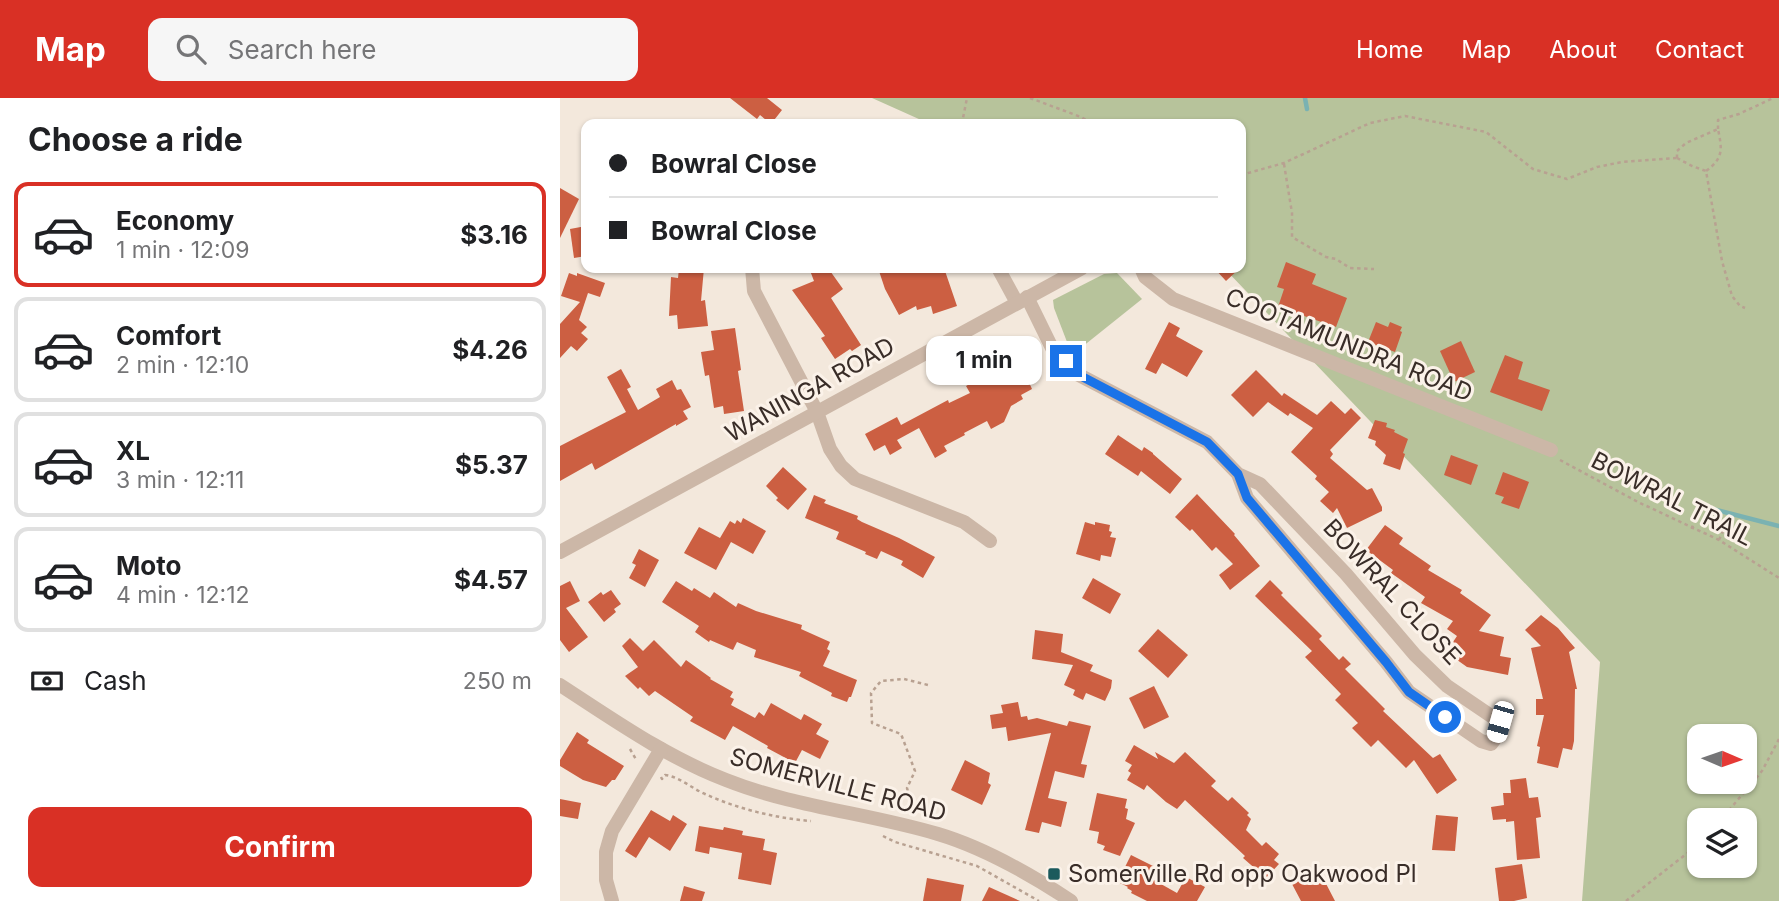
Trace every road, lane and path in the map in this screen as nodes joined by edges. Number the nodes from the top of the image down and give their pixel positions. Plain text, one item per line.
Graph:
1 (967, 98) edge
2 (1030, 98) edge
3 (1773, 98) edge
4 (963, 119) edge
5 (1084, 119) edge
6 (1718, 129) junction
7 (1676, 158) junction
8 (1284, 163) junction
9 (1706, 171) junction
10 (1246, 174) edge
11 (1374, 269) dead end
12 (752, 273) edge
13 (1002, 273) edge
14 (1073, 273) edge
15 (1143, 273) edge
16 (1022, 300) junction
17 (1745, 308) dead end
18 (817, 412) junction
19 (1551, 450) joint
20 (1238, 474) junction
21 (1700, 504) dead end
22 (1727, 522) dead end
23 (1692, 529) junction
24 (1719, 540) junction
25 (990, 541) dead end
26 (560, 552) edge
27 (1779, 578) edge
28 (560, 685) edge
29 (928, 685) dead end
30 (1779, 739) edge
31 (661, 749) junction
32 (659, 775) dead end
33 (1731, 808) edge
34 (821, 822) dead end
35 (905, 825) junction
36 (881, 834) dead end
37 (1687, 853) edge
38 (1068, 900) edge
39 (612, 901) edge
40 (1039, 901) edge
41 (1626, 901) edge

1 - 4 path
2 - 5 path
3 - 6 path
6 - 7 path
6 - 9 path
7 - 8 path
7 - 9 path
8 - 10 path
8 - 11 path
9 - 17 path
12 - 18 street
13 - 16 street, BOWRAL CLOSE
14 - 16 street, WANINGA ROAD
15 - 19 street, COOTAMUNDRA ROAD
16 - 18 street, WANINGA ROAD
16 - 20 street, BOWRAL CLOSE
18 - 25 street
18 - 26 street, WANINGA ROAD
19 - 23 path, BOWRAL TRAIL
20 - 20 street, BOWRAL CLOSE
21 - 23 path
22 - 24 path
23 - 24 path, BOWRAL TRAIL
24 - 27 path, BOWRAL TRAIL
28 - 31 street, SOMERVILLE ROAD
29 - 35 path
30 - 33 path
31 - 35 street, SOMERVILLE ROAD
31 - 39 street
32 - 34 path
35 - 38 street, SOMERVILLE ROAD
36 - 40 path
37 - 41 path

